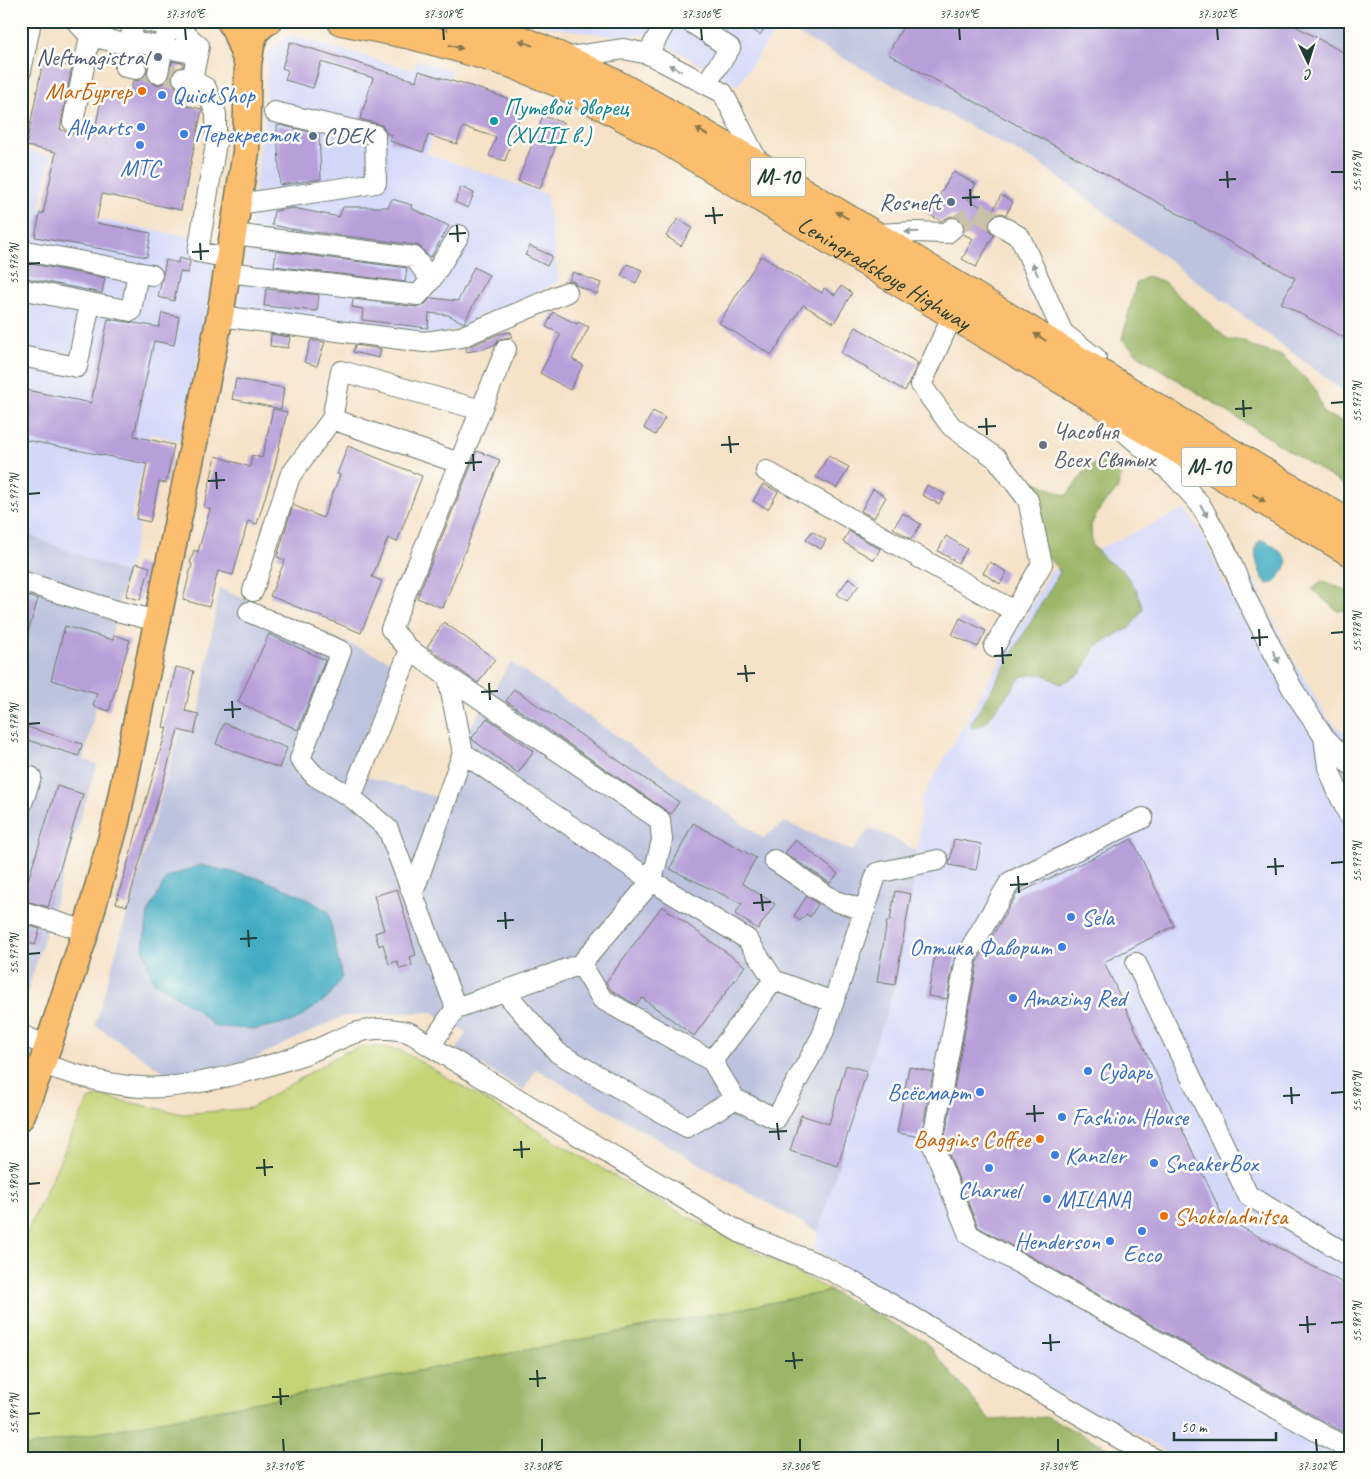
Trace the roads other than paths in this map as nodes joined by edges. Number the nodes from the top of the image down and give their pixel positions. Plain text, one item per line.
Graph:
1 (31, 21) edge
2 (76, 21) edge
3 (146, 21) edge
4 (230, 21) edge
5 (270, 21) edge
6 (341, 21) edge
7 (459, 21) edge
8 (666, 21) edge
9 (689, 21) edge
10 (169, 23) edge
11 (90, 36) junction
12 (131, 46) edge
13 (648, 54) junction
14 (563, 58) junction
15 (160, 60) junction
16 (248, 64) junction
17 (191, 70) junction
18 (21, 71) edge
19 (706, 84) junction
20 (274, 112) dead end
21 (216, 114) junction
22 (73, 122) dead end
23 (248, 122) junction
24 (760, 166) junction
25 (238, 204) junction
26 (1000, 225) tunnel mouth
27 (953, 228) tunnel mouth
28 (869, 232) junction
29 (458, 235) dead end
30 (21, 250) edge
31 (230, 255) junction
32 (431, 280) junction
33 (21, 289) edge
34 (567, 292) dead end
35 (90, 302) junction
36 (952, 314) junction
37 (220, 316) junction
38 (506, 349) dead end
39 (21, 356) edge
40 (1068, 383) junction
41 (481, 410) junction
42 (332, 419) junction
43 (1186, 426) junction
44 (459, 463) junction
45 (766, 471) dead end
46 (1350, 524) edge
47 (1350, 552) edge
48 (21, 580) edge
49 (253, 590) dead end
50 (1014, 611) junction
51 (249, 612) dead end
52 (158, 621) junction
53 (994, 647) dead end
54 (410, 650) junction
55 (448, 677) junction
56 (1324, 737) junction
57 (463, 753) junction
58 (1350, 764) edge
59 (21, 774) edge
60 (352, 797) junction
61 (21, 806) edge
62 (1143, 818) dead end
63 (1350, 818) edge
64 (774, 860) dead end
65 (938, 860) dead end
66 (652, 881) junction
67 (413, 893) junction
68 (864, 910) junction
69 (21, 912) edge
70 (86, 931) junction
71 (1136, 963) dead end
72 (581, 964) junction
73 (774, 980) junction
74 (504, 991) junction
75 (833, 1002) junction
76 (456, 1008) junction
77 (21, 1035) edge
78 (430, 1046) junction
79 (45, 1055) junction
80 (712, 1061) junction
81 (736, 1099) junction
82 (21, 1117) edge
83 (1350, 1256) edge
84 (1350, 1450) edge
85 (1153, 1458) edge

1 - 18 street
2 - 11 street
3 - 10 street
4 - 16 main road
5 - 16 main road
6 -> 36 highway, Leningradskoye Highway / М-10
14 -> 7 highway, Leningradskoye Highway / М-10
8 - 13 street
9 - 19 street
10 - 15 street
10 - 17 street
11 - 12 street
11 - 22 street
12 - 15 street
13 - 14 street
19 -> 13 street
24 -> 14 highway, Leningradskoye Highway / М-10
15 - 17 street
16 - 23 main road
17 - 21 street
19 - 24 street
20 - 25 street
21 - 23 street
21 - 31 street
23 - 25 main road
28 -> 24 highway, Leningradskoye Highway / М-10
25 - 31 main road
43 -> 26 street
27 -> 28 street
43 -> 28 highway, Leningradskoye Highway / М-10
29 - 32 street
30 - 35 street
31 - 32 street
31 - 32 street
31 - 37 main road
33 - 35 street
34 - 37 street
35 - 39 street
36 - 40 highway, Leningradskoye Highway / М-10
36 - 50 street
37 - 52 main road
38 - 41 street
40 -> 47 highway, Leningradskoye Highway / М-10
40 -> 56 street
41 - 42 street
41 - 44 street
42 - 44 street
42 - 49 street
43 - 46 highway, Leningradskoye Highway / М-10
44 - 54 street
45 - 50 street
48 - 52 street
50 - 53 street
51 - 60 street
52 - 70 main road
54 - 55 street
54 - 60 street
55 - 57 street
55 - 66 street
56 - 58 street
56 - 63 street
57 - 66 street
57 - 67 street
59 - 61 street
60 - 67 street
62 - 84 street
64 - 68 street
65 - 68 street
66 - 72 street
66 - 73 street
67 - 76 street
68 - 75 street
69 - 70 street
70 - 79 main road
71 - 83 street
72 - 74 street
72 - 80 street
73 - 75 street
73 - 80 street
74 - 76 street
74 - 81 street
75 - 81 street
76 - 78 street
77 - 79 street
78 - 79 street
78 - 85 street
79 - 82 main road
80 - 81 street

